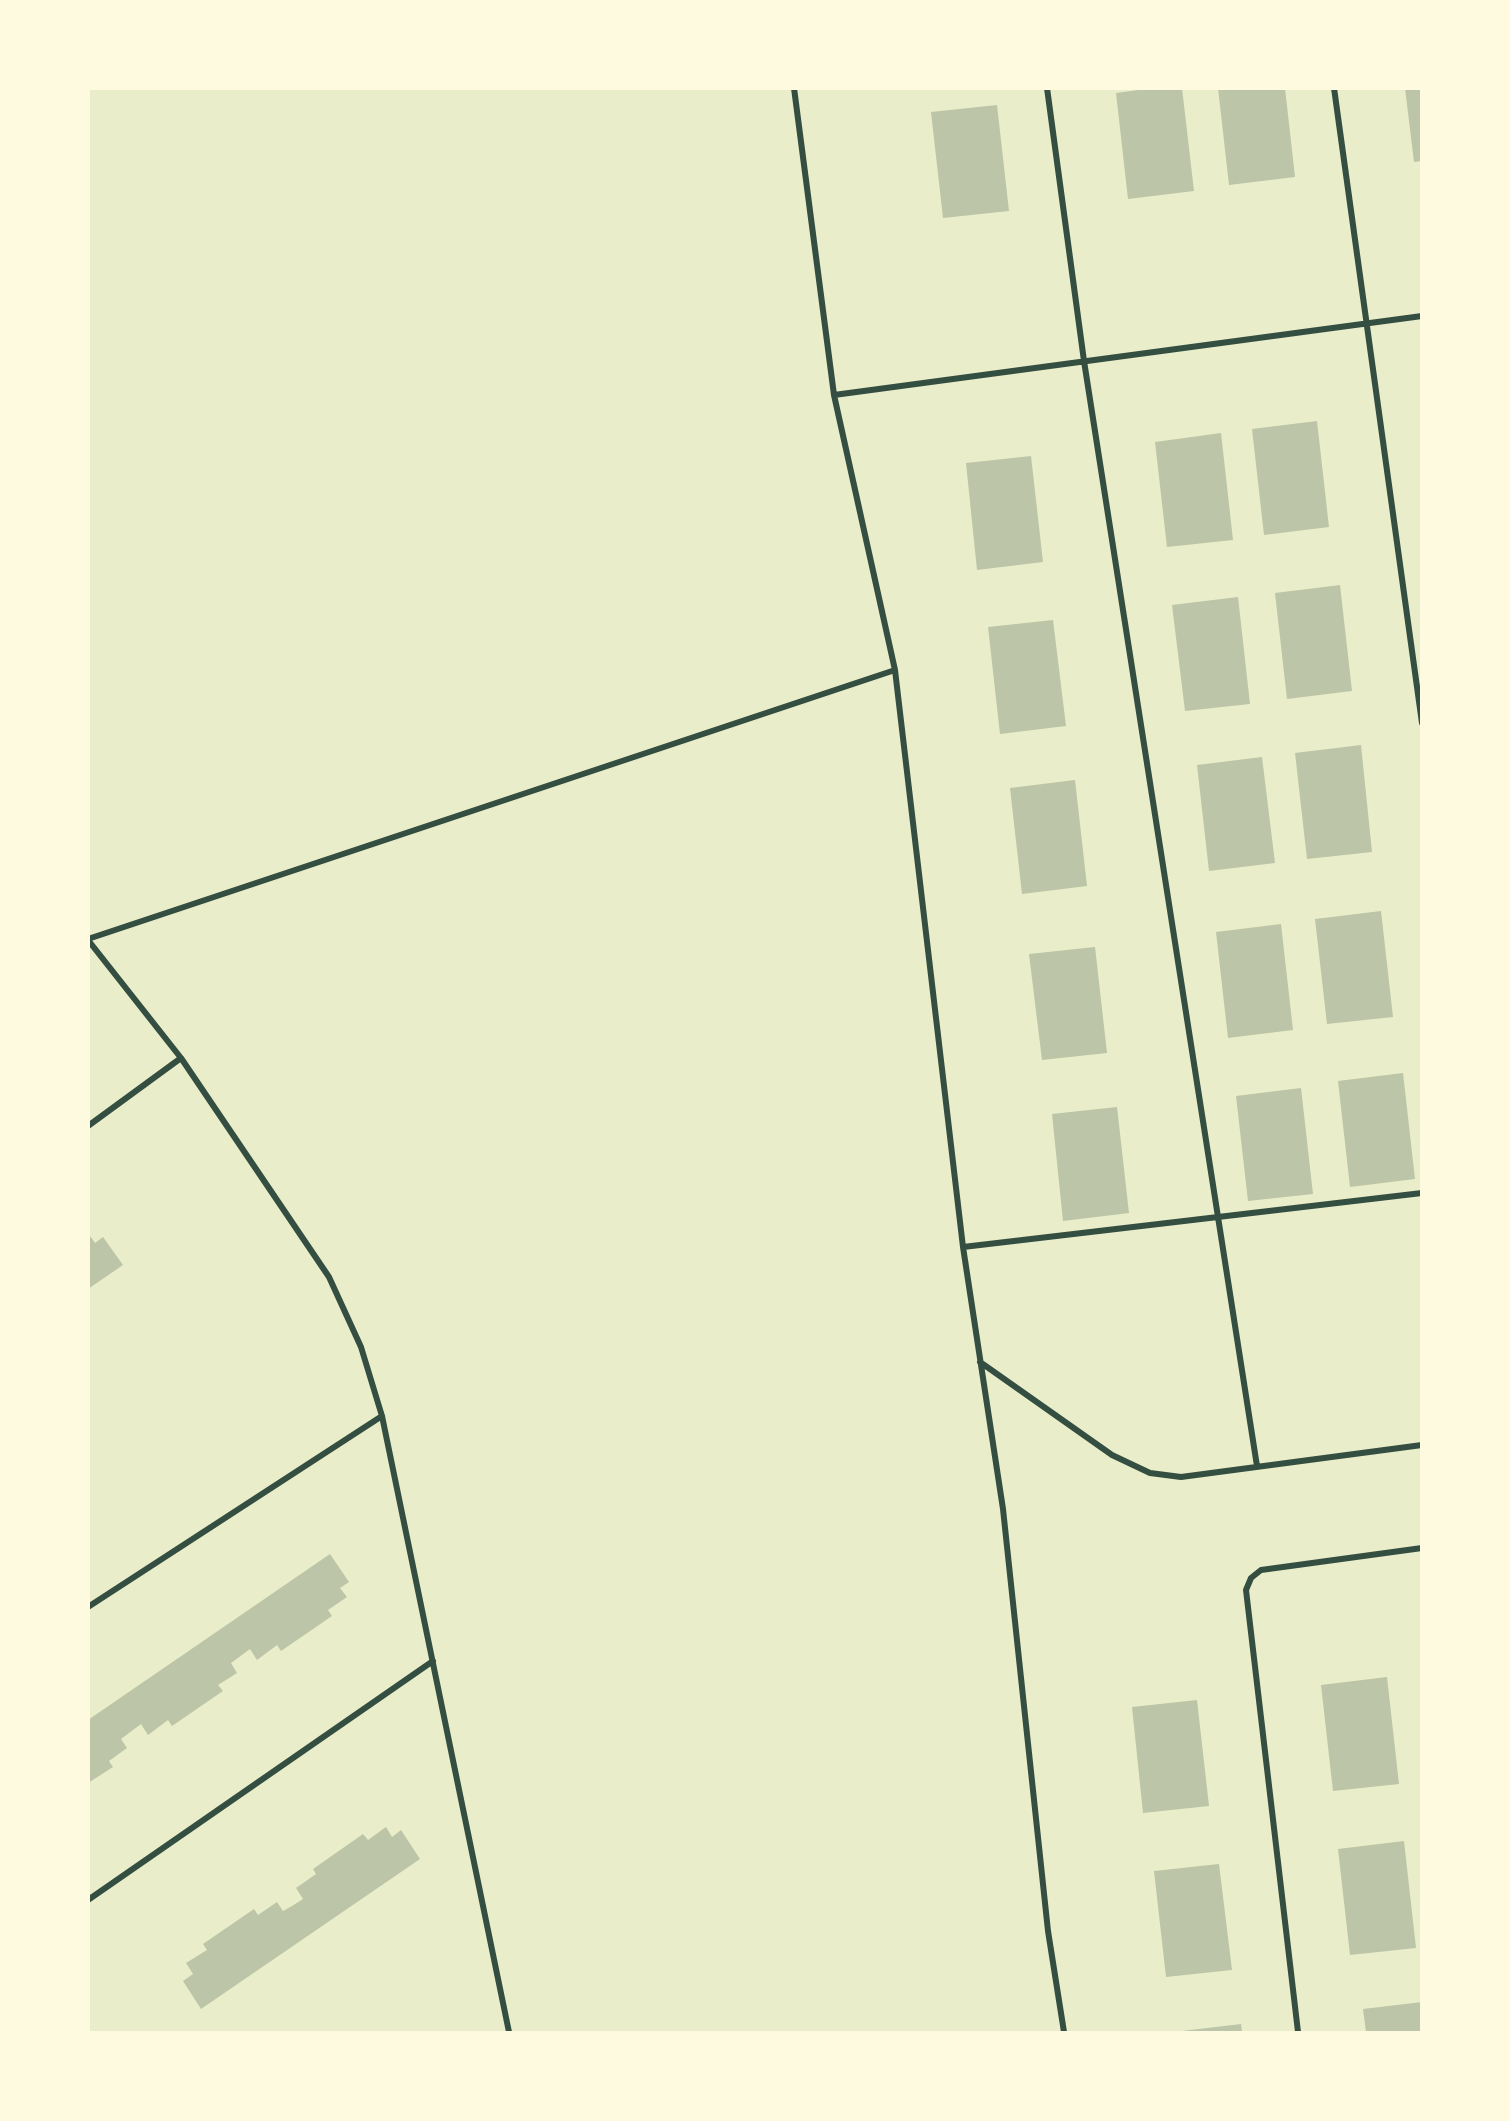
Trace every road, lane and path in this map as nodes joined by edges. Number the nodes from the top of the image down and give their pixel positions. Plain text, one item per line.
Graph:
1 (794, 88) edge
2 (1047, 88) edge
3 (1334, 88) edge
4 (1422, 316) edge
5 (1367, 323) junction
6 (1084, 361) junction
7 (834, 395) junction
8 (895, 670) junction
9 (1422, 723) edge
10 (88, 940) edge
11 (181, 1058) junction
12 (88, 1126) edge
13 (1422, 1193) edge
14 (1218, 1217) junction
15 (963, 1247) junction
16 (980, 1362) junction
17 (382, 1416) junction
18 (1422, 1445) edge
19 (1257, 1466) junction
20 (1422, 1548) edge
21 (88, 1607) edge
22 (433, 1661) junction
23 (88, 1899) edge
24 (509, 2032) edge
25 (1064, 2032) edge
26 (1298, 2032) edge

1 - 7 street
2 - 6 street
3 - 5 street
4 - 5 street
5 - 6 street
5 - 9 street
6 - 7 street
6 - 14 street
7 - 8 street
8 - 10 street
8 - 15 street
10 - 11 street
11 - 12 street
11 - 17 street
13 - 14 street
14 - 15 street
14 - 19 street
15 - 16 street
16 - 19 street
16 - 25 street
17 - 21 street
17 - 22 street
18 - 19 street
20 - 26 street
22 - 23 street
22 - 24 street

